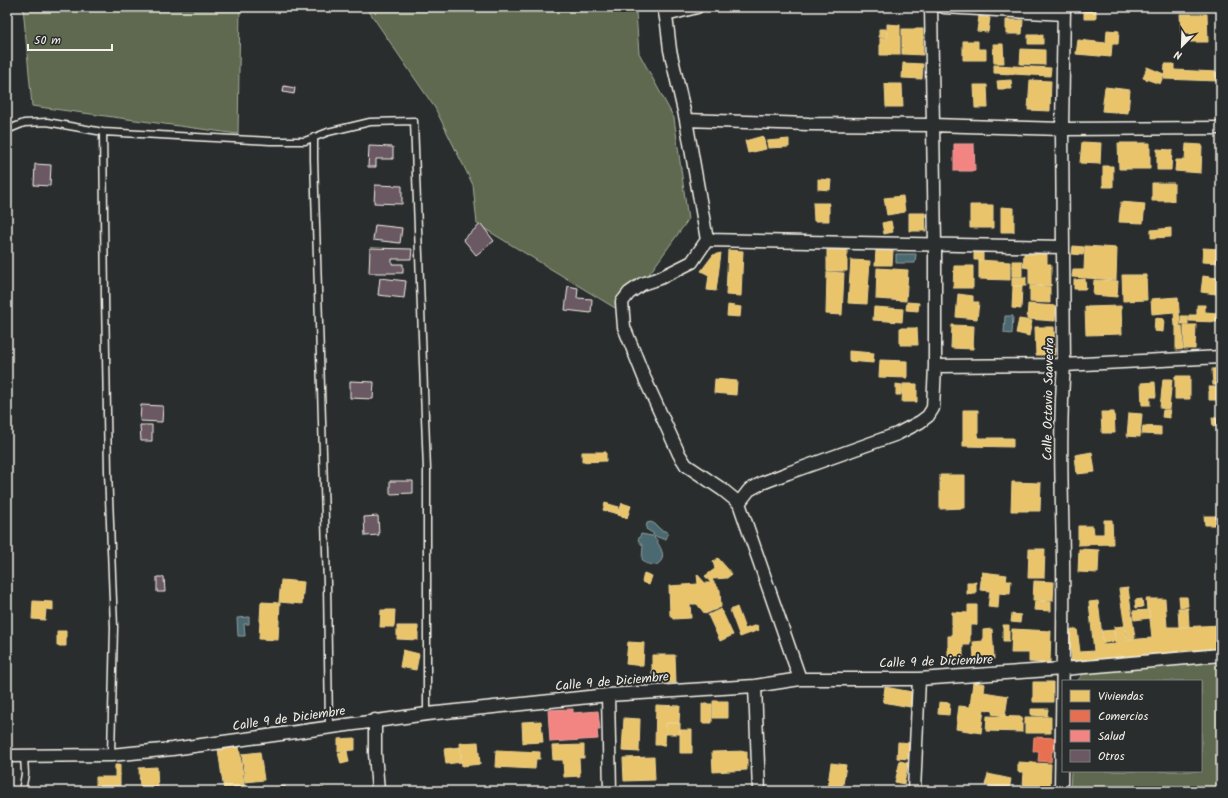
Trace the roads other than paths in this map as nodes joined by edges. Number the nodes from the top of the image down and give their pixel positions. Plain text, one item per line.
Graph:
1 (697, 7) edge
2 (931, 7) edge
3 (944, 7) edge
4 (665, 11) edge
5 (1064, 11) edge
6 (686, 120) junction
7 (932, 125) junction
8 (1221, 128) edge
9 (1062, 129) junction
10 (7, 130) edge
11 (103, 132) junction
12 (314, 137) junction
13 (707, 240) junction
14 (935, 245) junction
15 (1063, 247) junction
16 (1221, 357) edge
17 (1064, 365) junction
18 (935, 366) junction
19 (739, 502) junction
20 (1221, 655) edge
21 (1063, 670) junction
22 (800, 679) junction
23 (919, 679) junction
24 (1063, 680) edge
25 (755, 686) junction
26 (608, 695) junction
27 (427, 714) junction
28 (375, 720) junction
29 (329, 727) junction
30 (1062, 730) edge
31 (111, 755) junction
32 (7, 756) edge
33 (24, 756) junction
34 (22, 791) edge
35 (378, 791) edge
36 (610, 791) edge
37 (759, 791) edge
38 (914, 791) edge
39 (1061, 791) edge

1 - 4 street
2 - 7 street
3 - 5 street
4 - 6 street
5 - 9 street, Calle Octavio Saavedra
6 - 7 street
6 - 13 street
7 - 9 street
7 - 14 street
8 - 9 street
9 - 15 street, Calle Octavio Saavedra
10 - 11 lane
11 - 12 lane
11 - 31 lane
12 - 27 lane
12 - 29 lane
13 - 14 street
13 - 19 street
14 - 15 street
14 - 18 street
15 - 17 street, Calle Octavio Saavedra
16 - 17 street
17 - 18 street
17 - 21 street, Calle Octavio Saavedra
18 - 19 street
19 - 22 street
20 - 21 street, Calle 9 de Diciembre
21 - 23 street, Calle 9 de Diciembre
21 - 24 street, Calle Octavio Saavedra
22 - 23 street, Calle 9 de Diciembre
22 - 25 street, Calle 9 de Diciembre
23 - 38 street
25 - 26 street, Calle 9 de Diciembre
25 - 37 street
26 - 27 street, Calle 9 de Diciembre
26 - 36 street
27 - 28 street, Calle 9 de Diciembre
28 - 29 street, Calle 9 de Diciembre
28 - 35 street
29 - 31 street, Calle 9 de Diciembre
30 - 39 street, Calle Octavio Saavedra
31 - 33 street, Calle 9 de Diciembre
32 - 33 street, Calle 9 de Diciembre
33 - 34 lane

